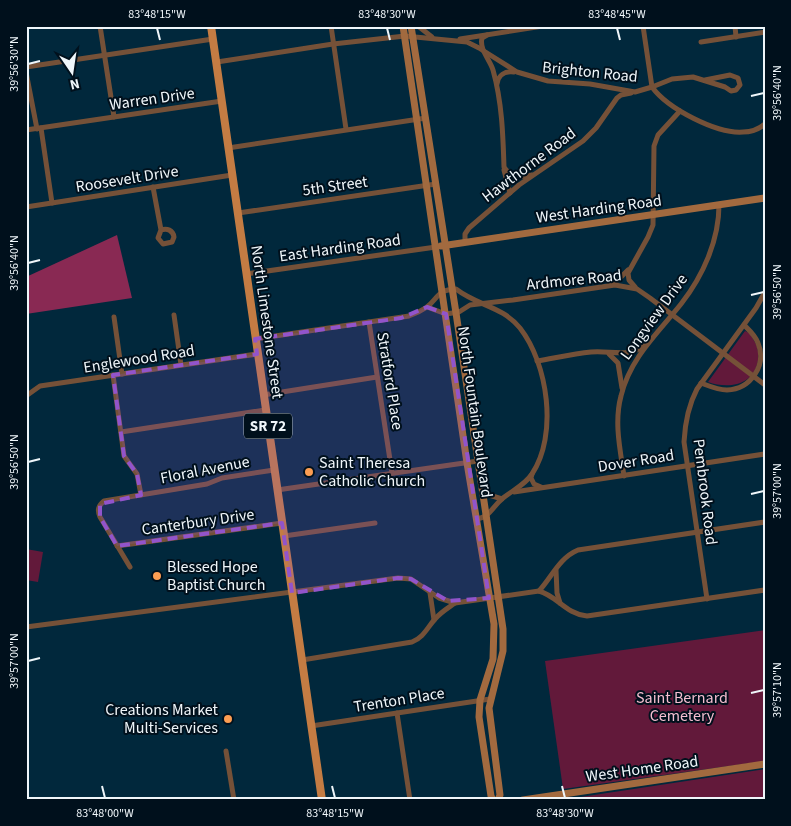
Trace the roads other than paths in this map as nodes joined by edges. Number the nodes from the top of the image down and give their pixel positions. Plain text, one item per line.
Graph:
1 (100, 26) edge
2 (211, 26) edge
3 (331, 26) edge
4 (403, 26) edge
5 (411, 26) edge
6 (418, 26) edge
7 (543, 26) edge
8 (643, 26) edge
9 (735, 26) edge
10 (765, 32) edge
11 (488, 34) junction
12 (405, 36) junction
13 (736, 37) junction
14 (413, 38) junction
15 (435, 38) junction
16 (213, 39) junction
17 (450, 40) junction
18 (701, 42) dead end
19 (333, 44) junction
20 (484, 51) junction
21 (105, 55) junction
22 (217, 62) junction
23 (26, 67) edge
24 (26, 72) edge
25 (517, 72) junction
26 (705, 80) junction
27 (497, 87) junction
28 (652, 87) junction
29 (635, 92) junction
30 (222, 101) junction
31 (680, 111) junction
32 (114, 117) junction
33 (426, 118) junction
34 (417, 120) junction
35 (763, 126) edge
36 (39, 128) junction
37 (26, 130) edge
38 (346, 130) junction
39 (228, 148) junction
40 (504, 167) junction
41 (537, 173) junction
42 (232, 175) junction
43 (436, 184) junction
44 (428, 185) junction
45 (153, 187) junction
46 (510, 193) junction
47 (765, 198) edge
48 (52, 203) junction
49 (719, 205) junction
50 (26, 207) edge
51 (238, 213) junction
52 (654, 214) junction
53 (161, 230) dead end
54 (465, 242) junction
55 (446, 245) junction
56 (436, 247) junction
57 (630, 268) junction
58 (246, 274) junction
59 (604, 286) junction
60 (452, 289) junction
61 (637, 289) junction
62 (442, 291) junction
63 (765, 292) edge
64 (482, 303) junction
65 (427, 307) junction
66 (456, 313) junction
67 (446, 314) junction
68 (174, 315) dead end
69 (672, 315) junction
70 (114, 317) dead end
71 (369, 322) junction
72 (744, 325) junction
73 (255, 339) junction
74 (647, 344) junction
75 (607, 352) junction
76 (723, 353) junction
77 (257, 354) junction
78 (537, 361) junction
79 (181, 365) junction
80 (122, 374) junction
81 (113, 375) junction
82 (377, 377) junction
83 (754, 377) junction
84 (701, 383) junction
85 (765, 385) edge
86 (622, 392) junction
87 (263, 395) junction
88 (26, 396) edge
89 (265, 410) junction
90 (120, 432) junction
91 (765, 454) edge
92 (478, 461) junction
93 (467, 462) junction
94 (687, 465) junction
95 (274, 470) junction
96 (392, 474) junction
97 (532, 474) junction
98 (624, 476) junction
99 (542, 487) junction
100 (277, 490) junction
101 (482, 491) junction
102 (511, 492) junction
103 (141, 495) junction
104 (502, 499) junction
105 (486, 517) junction
106 (477, 519) junction
107 (765, 522) edge
108 (282, 523) junction
109 (376, 523) dead end
110 (697, 532) junction
111 (284, 536) junction
112 (117, 546) junction
113 (130, 568) dead end
114 (556, 570) junction
115 (765, 590) edge
116 (539, 591) junction
117 (292, 593) junction
118 (430, 593) junction
119 (498, 596) junction
120 (489, 598) junction
121 (707, 599) junction
122 (455, 603) junction
123 (560, 603) junction
124 (434, 620) junction
125 (26, 627) edge
126 (302, 660) junction
127 (490, 699) junction
128 (480, 700) junction
129 (397, 713) junction
130 (312, 726) junction
131 (226, 751) dead end
132 (765, 764) edge
133 (234, 800) edge
134 (322, 800) edge
135 (410, 800) edge
136 (494, 800) edge
137 (498, 800) edge
138 (522, 800) edge

1 - 21 street
2 - 16 main road, North Limestone Street / SR 72
3 - 19 street
4 - 12 street, North Fountain Boulevard
5 - 14 street, North Fountain Boulevard
6 - 15 street
7 - 11 street
8 - 28 street
9 - 13 street
10 - 13 street
11 - 17 street
11 - 20 street
12 - 14 street, Brighton Road
12 - 19 street
12 - 34 street, North Fountain Boulevard
13 - 18 street
14 - 15 street, Brighton Road
14 - 33 street, North Fountain Boulevard
15 - 17 street, Brighton Road
16 - 21 street
16 - 22 main road, North Limestone Street / SR 72
17 - 20 street, Brighton Road
19 - 22 street
19 - 38 street
20 - 25 street, Brighton Road
20 - 27 street
21 - 23 street
21 - 32 street
22 - 30 main road, North Limestone Street / SR 72
24 - 36 street
25 - 27 street
25 - 29 street, Brighton Road
26 - 26 street
26 - 28 street
27 - 40 street
28 - 29 street, Brighton Road
28 - 31 street, Brighton Road
29 - 41 street, Hawthorne Road
30 - 32 street, Warren Drive
30 - 39 main road, North Limestone Street / SR 72
31 - 35 street, Brighton Road
31 - 52 street
32 - 36 street, Warren Drive
33 - 34 street
33 - 43 street, North Fountain Boulevard
34 - 38 street
34 - 44 street, North Fountain Boulevard
36 - 37 street, Warren Drive
36 - 48 street
38 - 39 street
39 - 42 main road, North Limestone Street / SR 72
40 - 41 street
40 - 46 street
41 - 46 street, Hawthorne Road
42 - 45 street, Roosevelt Drive
42 - 51 main road, North Limestone Street / SR 72
43 - 44 street, 5th Street
43 - 55 street, North Fountain Boulevard
44 - 51 street, 5th Street
44 - 56 street, North Fountain Boulevard
45 - 48 street, Roosevelt Drive
45 - 53 street
46 - 54 street, Hawthorne Road
47 - 49 street, West Harding Road
48 - 50 street, Roosevelt Drive
49 - 52 street, West Harding Road
49 - 69 street, Longview Drive
51 - 58 main road, North Limestone Street / SR 72
52 - 54 street, West Harding Road
52 - 57 street
54 - 55 street, West Harding Road
55 - 56 street, West Harding Road
55 - 60 street, North Fountain Boulevard
56 - 58 street, East Harding Road
56 - 62 street, North Fountain Boulevard
57 - 59 street
57 - 61 street
58 - 73 main road, North Limestone Street / SR 72
59 - 61 street, Ardmore Road
59 - 64 street, Ardmore Road
60 - 62 street
60 - 64 street
60 - 66 street, North Fountain Boulevard
61 - 69 street, Ardmore Road
62 - 65 street
62 - 67 street, North Fountain Boulevard
63 - 72 street, Pembrook Road
64 - 66 street, Ardmore Road
64 - 78 street
65 - 67 street
65 - 71 street
66 - 67 street, Ardmore Road
66 - 92 street, North Fountain Boulevard
67 - 93 street, North Fountain Boulevard
68 - 79 street
69 - 74 street, Longview Drive
69 - 76 street, Ardmore Road
70 - 80 street
71 - 73 street
71 - 82 street, Stratford Place
72 - 76 street, Pembrook Road
72 - 83 street
73 - 77 main road, North Limestone Street / SR 72
74 - 75 street
74 - 86 street, Longview Drive
75 - 78 street
75 - 86 street
76 - 83 street, Ardmore Road
76 - 84 street, Pembrook Road
77 - 79 street, Englewood Road
77 - 87 main road, North Limestone Street / SR 72
78 - 97 street
79 - 80 street, Englewood Road
80 - 81 street, Englewood Road
81 - 88 street, Englewood Road
81 - 90 street
82 - 87 street
82 - 96 street, Stratford Place
83 - 84 street
83 - 85 street, Ardmore Road
84 - 94 street, Pembrook Road
86 - 98 street, Longview Drive
87 - 89 main road, North Limestone Street / SR 72
89 - 90 street
89 - 95 main road, North Limestone Street / SR 72
90 - 103 street
91 - 94 street, Dover Road
92 - 93 street
92 - 101 street, North Fountain Boulevard
93 - 96 street
93 - 106 street, North Fountain Boulevard
94 - 98 street, Dover Road
94 - 110 street, Pembrook Road
95 - 100 main road, North Limestone Street / SR 72
95 - 103 street, Floral Avenue
96 - 100 street
97 - 99 street
97 - 102 street
98 - 99 street, Dover Road
99 - 102 street, Dover Road
100 - 108 main road, North Limestone Street / SR 72
101 - 104 street
101 - 105 street, North Fountain Boulevard
102 - 104 street
103 - 112 street, Floral Avenue
104 - 105 street
105 - 106 street
105 - 119 street, North Fountain Boulevard
106 - 120 street, North Fountain Boulevard
107 - 110 street
108 - 111 main road, North Limestone Street / SR 72
108 - 112 street, Canterbury Drive
109 - 111 street
110 - 114 street
110 - 121 street, Pembrook Road
111 - 117 main road, North Limestone Street / SR 72
112 - 113 street
114 - 116 street
114 - 123 street
115 - 121 street
116 - 119 street
116 - 123 street
117 - 118 street
117 - 125 street
117 - 126 main road, North Limestone Street / SR 72
118 - 122 street
118 - 124 street
119 - 120 street
119 - 127 street, North Fountain Boulevard
120 - 122 street
120 - 128 street, North Fountain Boulevard
121 - 123 street
122 - 124 street
124 - 126 street
126 - 130 main road, North Limestone Street / SR 72
127 - 128 street, Trenton Place
127 - 137 street, North Fountain Boulevard
128 - 129 street, Trenton Place
128 - 136 street, North Fountain Boulevard
129 - 130 street, Trenton Place
129 - 135 street
130 - 134 main road, North Limestone Street / SR 72
131 - 133 street
132 - 138 street, West Home Road

